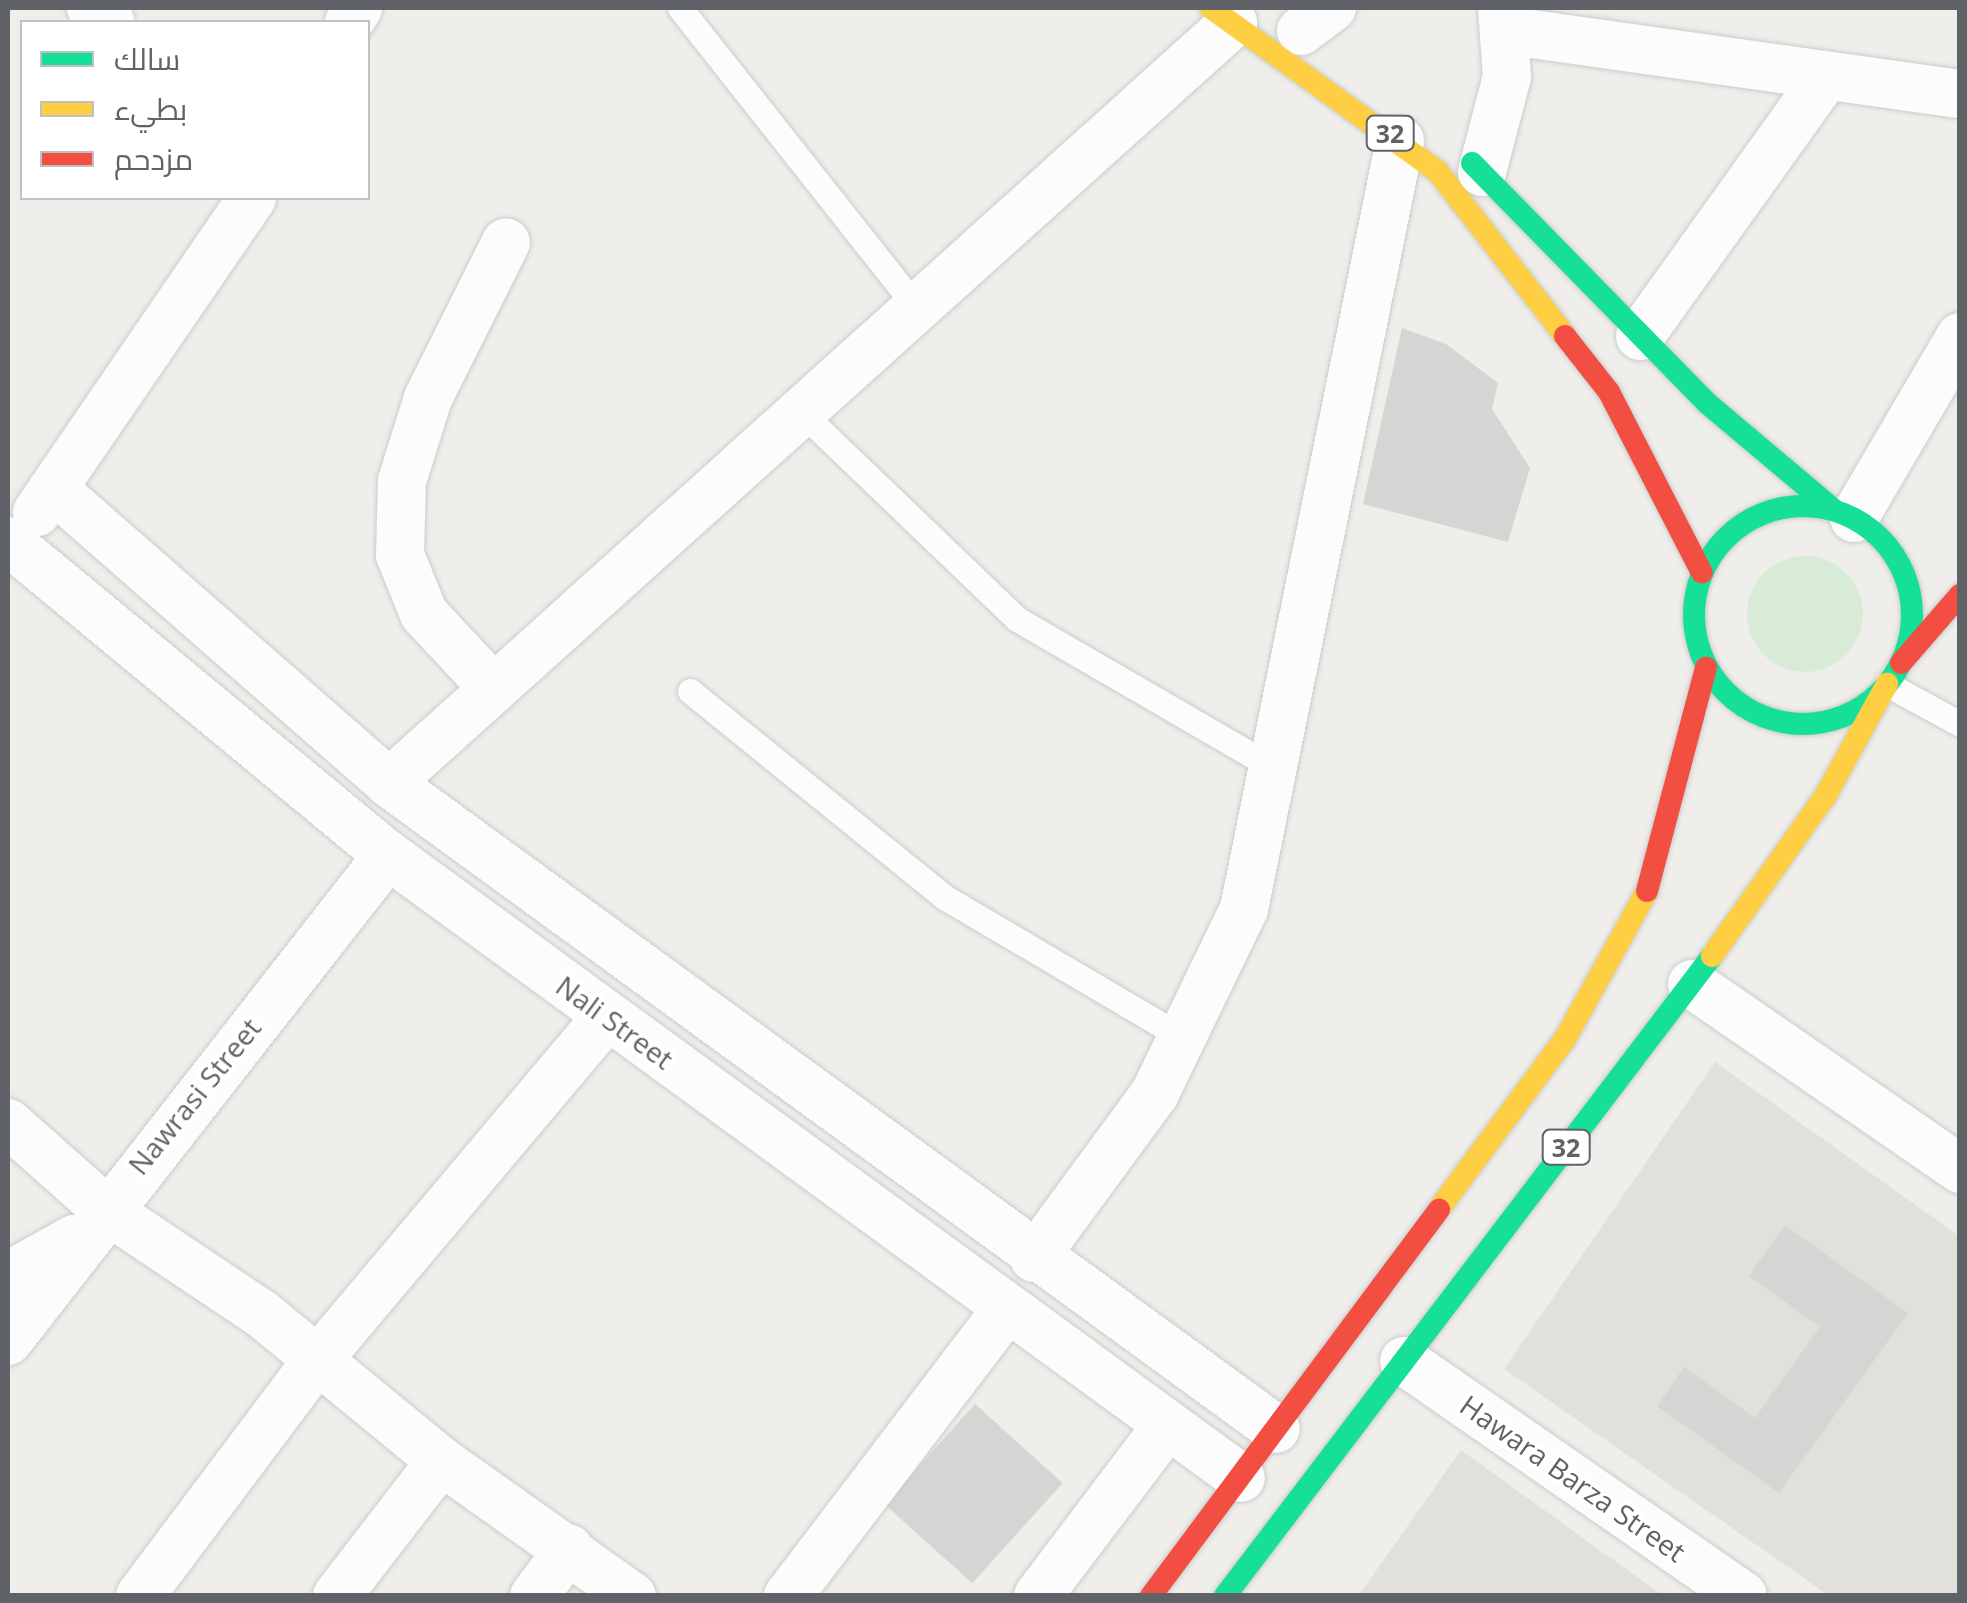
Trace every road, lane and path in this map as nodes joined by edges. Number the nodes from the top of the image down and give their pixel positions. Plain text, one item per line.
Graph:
1 (680, 8) edge
2 (1222, 15) edge
3 (1503, 19) edge
4 (1825, 78) junction
5 (1960, 94) edge
6 (1400, 141) junction
7 (1468, 159) joint
8 (251, 200) edge
9 (506, 242) dead end
10 (917, 308) junction
11 (1640, 336) junction
12 (1960, 337) edge
13 (801, 412) junction
14 (57, 492) junction
15 (1844, 514) junction
16 (8, 541) edge
17 (1702, 573) junction
18 (1960, 595) edge
19 (1706, 668) junction
20 (1894, 673) junction
21 (494, 689) junction
22 (690, 691) dead end
23 (1960, 724) edge
24 (1277, 770) junction
25 (389, 783) junction
26 (388, 855) junction
27 (1692, 984) junction
28 (607, 1016) junction
29 (1187, 1040) junction
30 (8, 1123) edge
31 (1960, 1170) edge
32 (98, 1219) junction
33 (1034, 1258) junction
34 (8, 1276) edge
35 (1007, 1308) junction
36 (8, 1341) edge
37 (1404, 1361) junction
38 (316, 1362) junction
39 (1166, 1427) junction
40 (1276, 1429) junction
41 (442, 1461) junction
42 (1240, 1478) junction
43 (569, 1549) junction
44 (140, 1596) edge
45 (337, 1596) edge
46 (534, 1596) edge
47 (632, 1596) edge
48 (788, 1596) edge
49 (1038, 1596) edge
50 (1151, 1596) edge
51 (1225, 1596) edge
52 (1743, 1596) edge

1 - 10 lane
2 - 6 main road, 32
2 - 10 street
3 - 4 street
3 - 7 street
4 - 5 street
4 - 11 street
6 - 17 main road, 32
6 - 24 street
7 - 11 main road, 32
8 - 14 street
9 - 21 street
10 - 13 street
11 - 15 main road, 32
12 - 15 street
13 - 21 street
13 - 24 lane
14 - 16 street
14 - 25 street, Nali Street
15 - 17 main road
15 - 20 main road, 32
16 - 26 street, Nali Street
17 - 19 main road, 32
18 - 20 main road
19 - 20 main road, 32
19 - 40 main road, 32
20 - 23 lane
20 - 27 main road, 32
21 - 25 street
22 - 29 lane
24 - 29 street
25 - 33 street, Nali Street
26 - 28 street, Nali Street
26 - 32 street, Nawrasi Street
27 - 31 street
27 - 37 main road, 32
28 - 35 street, Nali Street
28 - 38 street
29 - 33 street
30 - 32 street
32 - 34 street
32 - 36 street, Nawrasi Street
32 - 38 street
33 - 40 street, Nali Street
35 - 39 street, Nali Street
35 - 48 street
37 - 51 main road, 32
37 - 52 street, Hawara Barza Street
38 - 41 street
38 - 44 street
39 - 42 street, Nali Street
39 - 49 street
40 - 42 main road, 32
41 - 43 street
41 - 45 street
42 - 50 main road, 32
43 - 46 street
43 - 47 street

